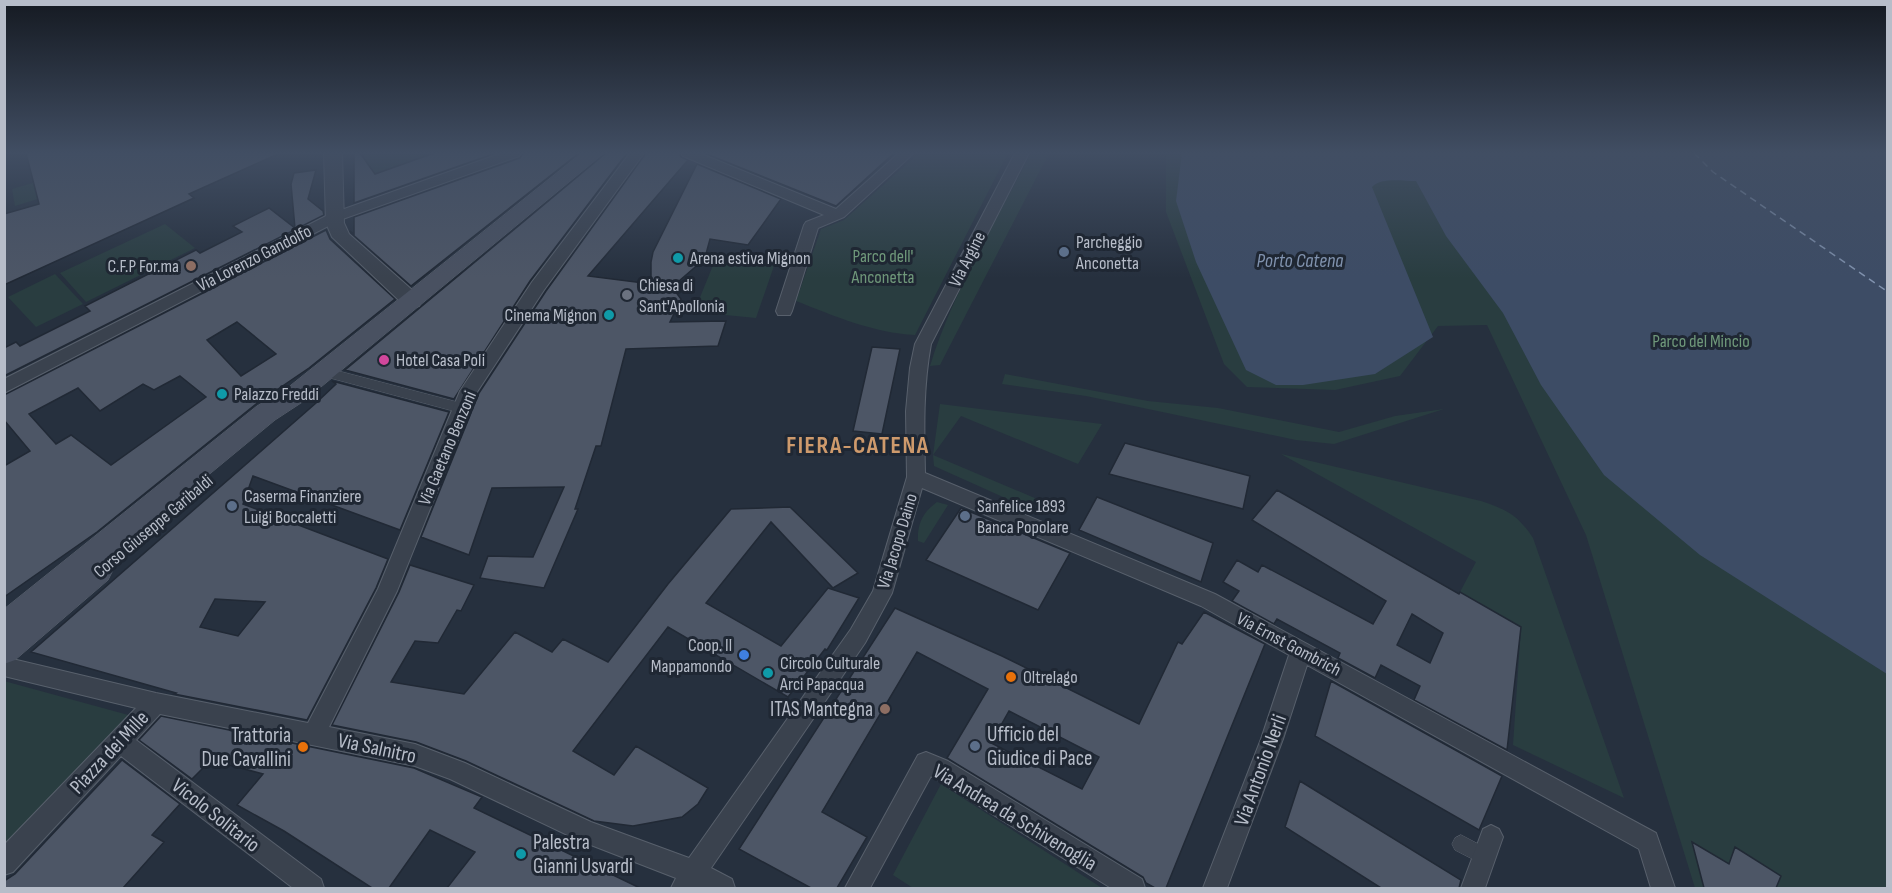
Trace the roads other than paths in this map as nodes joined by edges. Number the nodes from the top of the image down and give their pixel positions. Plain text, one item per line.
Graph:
1 (334, 195) edge
2 (396, 195) edge
3 (543, 195) edge
4 (607, 195) edge
5 (789, 195) edge
6 (858, 195) edge
7 (1001, 195) edge
8 (836, 214) junction
9 (335, 216) junction
10 (412, 301) junction
11 (784, 311) dead end
12 (918, 368) joint
13 (324, 372) junction
14 (4, 387) edge
15 (295, 395) junction
16 (461, 408) junction
17 (916, 477) junction
18 (4, 627) edge
19 (4, 651) edge
20 (1301, 651) junction
21 (4, 666) edge
22 (156, 703) junction
23 (314, 735) junction
24 (120, 741) junction
25 (1461, 844) dead end
26 (1488, 846) joint
27 (4, 863) edge
28 (688, 880) edge
29 (312, 888) edge
30 (723, 888) edge
31 (857, 888) edge
32 (1133, 888) edge
33 (1215, 888) edge
34 (1473, 888) edge
35 (1662, 888) edge

1 - 9 street
2 - 9 street, Via Lorenzo Gandolfo
3 - 10 main road, Corso Giuseppe Garibaldi
4 - 16 street, Via Gaetano Benzoni
5 - 8 street
6 - 8 street
7 - 12 street, Via Argine
8 - 11 street
9 - 10 street
9 - 14 street, Via Lorenzo Gandolfo
10 - 13 main road, Corso Giuseppe Garibaldi
12 - 17 street, Via Jacopo Daino
13 - 15 main road, Corso Giuseppe Garibaldi
13 - 16 street
15 - 18 main road, Corso Giuseppe Garibaldi
15 - 19 main road, Corso Giuseppe Garibaldi
16 - 23 street, Via Gaetano Benzoni
17 - 20 street, Via Ernst Gombrich
17 - 28 street, Via Jacopo Daino
20 - 33 street, Via Antonio Nerli
20 - 35 street, Via Ernst Gombrich
21 - 22 street, Piazza dei Mille
22 - 23 street, Via Salnitro
22 - 24 street, Piazza dei Mille
23 - 28 street, Via Salnitro
24 - 27 street, Piazza dei Mille
24 - 29 street, Vicolo Solitario
25 - 26 street
26 - 34 street
28 - 30 street, Via Salnitro
31 - 32 street, Via Andrea da Schivenoglia

